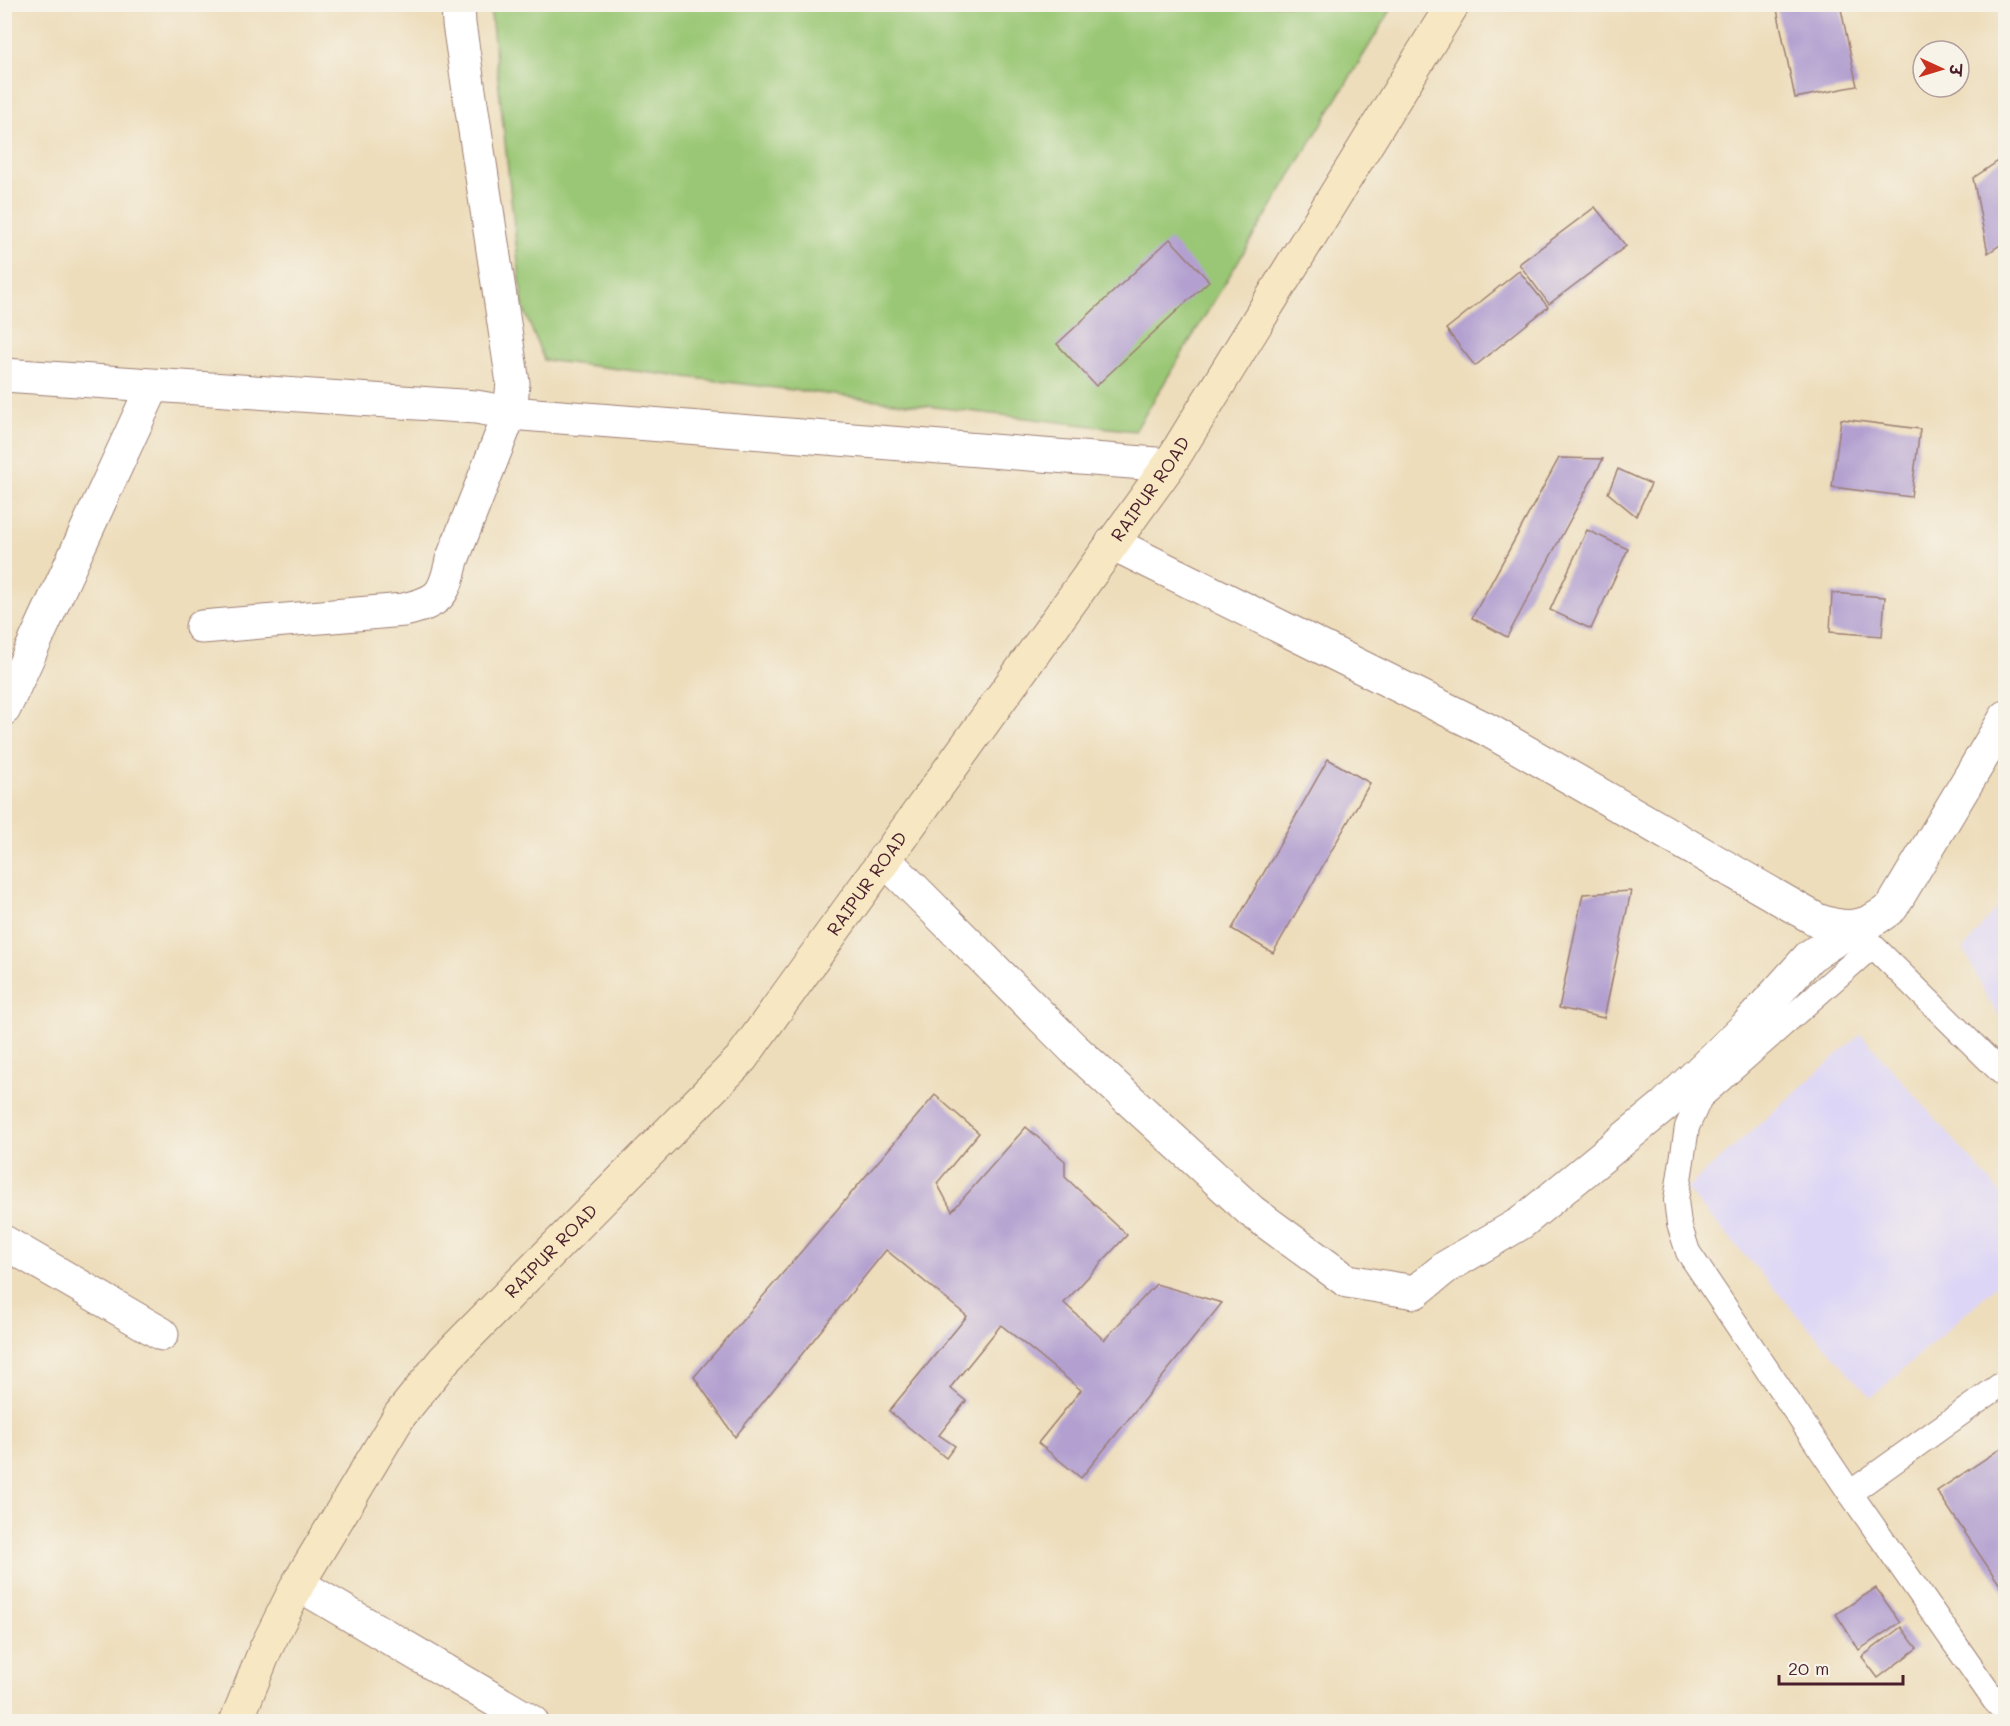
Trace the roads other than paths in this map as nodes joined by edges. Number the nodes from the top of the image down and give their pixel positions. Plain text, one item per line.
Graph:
1 (458, 4) edge
2 (1453, 4) edge
3 (4, 375) edge
4 (153, 386) junction
5 (510, 413) junction
6 (1169, 465) junction
7 (1112, 543) junction
8 (202, 627) dead end
9 (4, 709) edge
10 (2006, 717) edge
11 (884, 859) junction
12 (1863, 937) junction
13 (2006, 1077) edge
14 (4, 1242) edge
15 (162, 1334) dead end
16 (2006, 1381) edge
17 (1850, 1493) junction
18 (298, 1584) junction
19 (2006, 1713) edge
20 (236, 1722) edge
21 (532, 1722) edge

1 - 5 street
2 - 6 main road, RAIPUR ROAD
3 - 4 street
4 - 5 street
4 - 9 street
5 - 6 street
5 - 8 street
6 - 7 main road, RAIPUR ROAD
7 - 11 main road, RAIPUR ROAD
7 - 12 street
10 - 12 street
11 - 12 street
11 - 18 main road, RAIPUR ROAD
12 - 13 lane
12 - 17 lane
14 - 15 street
16 - 17 lane
17 - 19 lane
18 - 20 main road, RAIPUR ROAD
18 - 21 street

